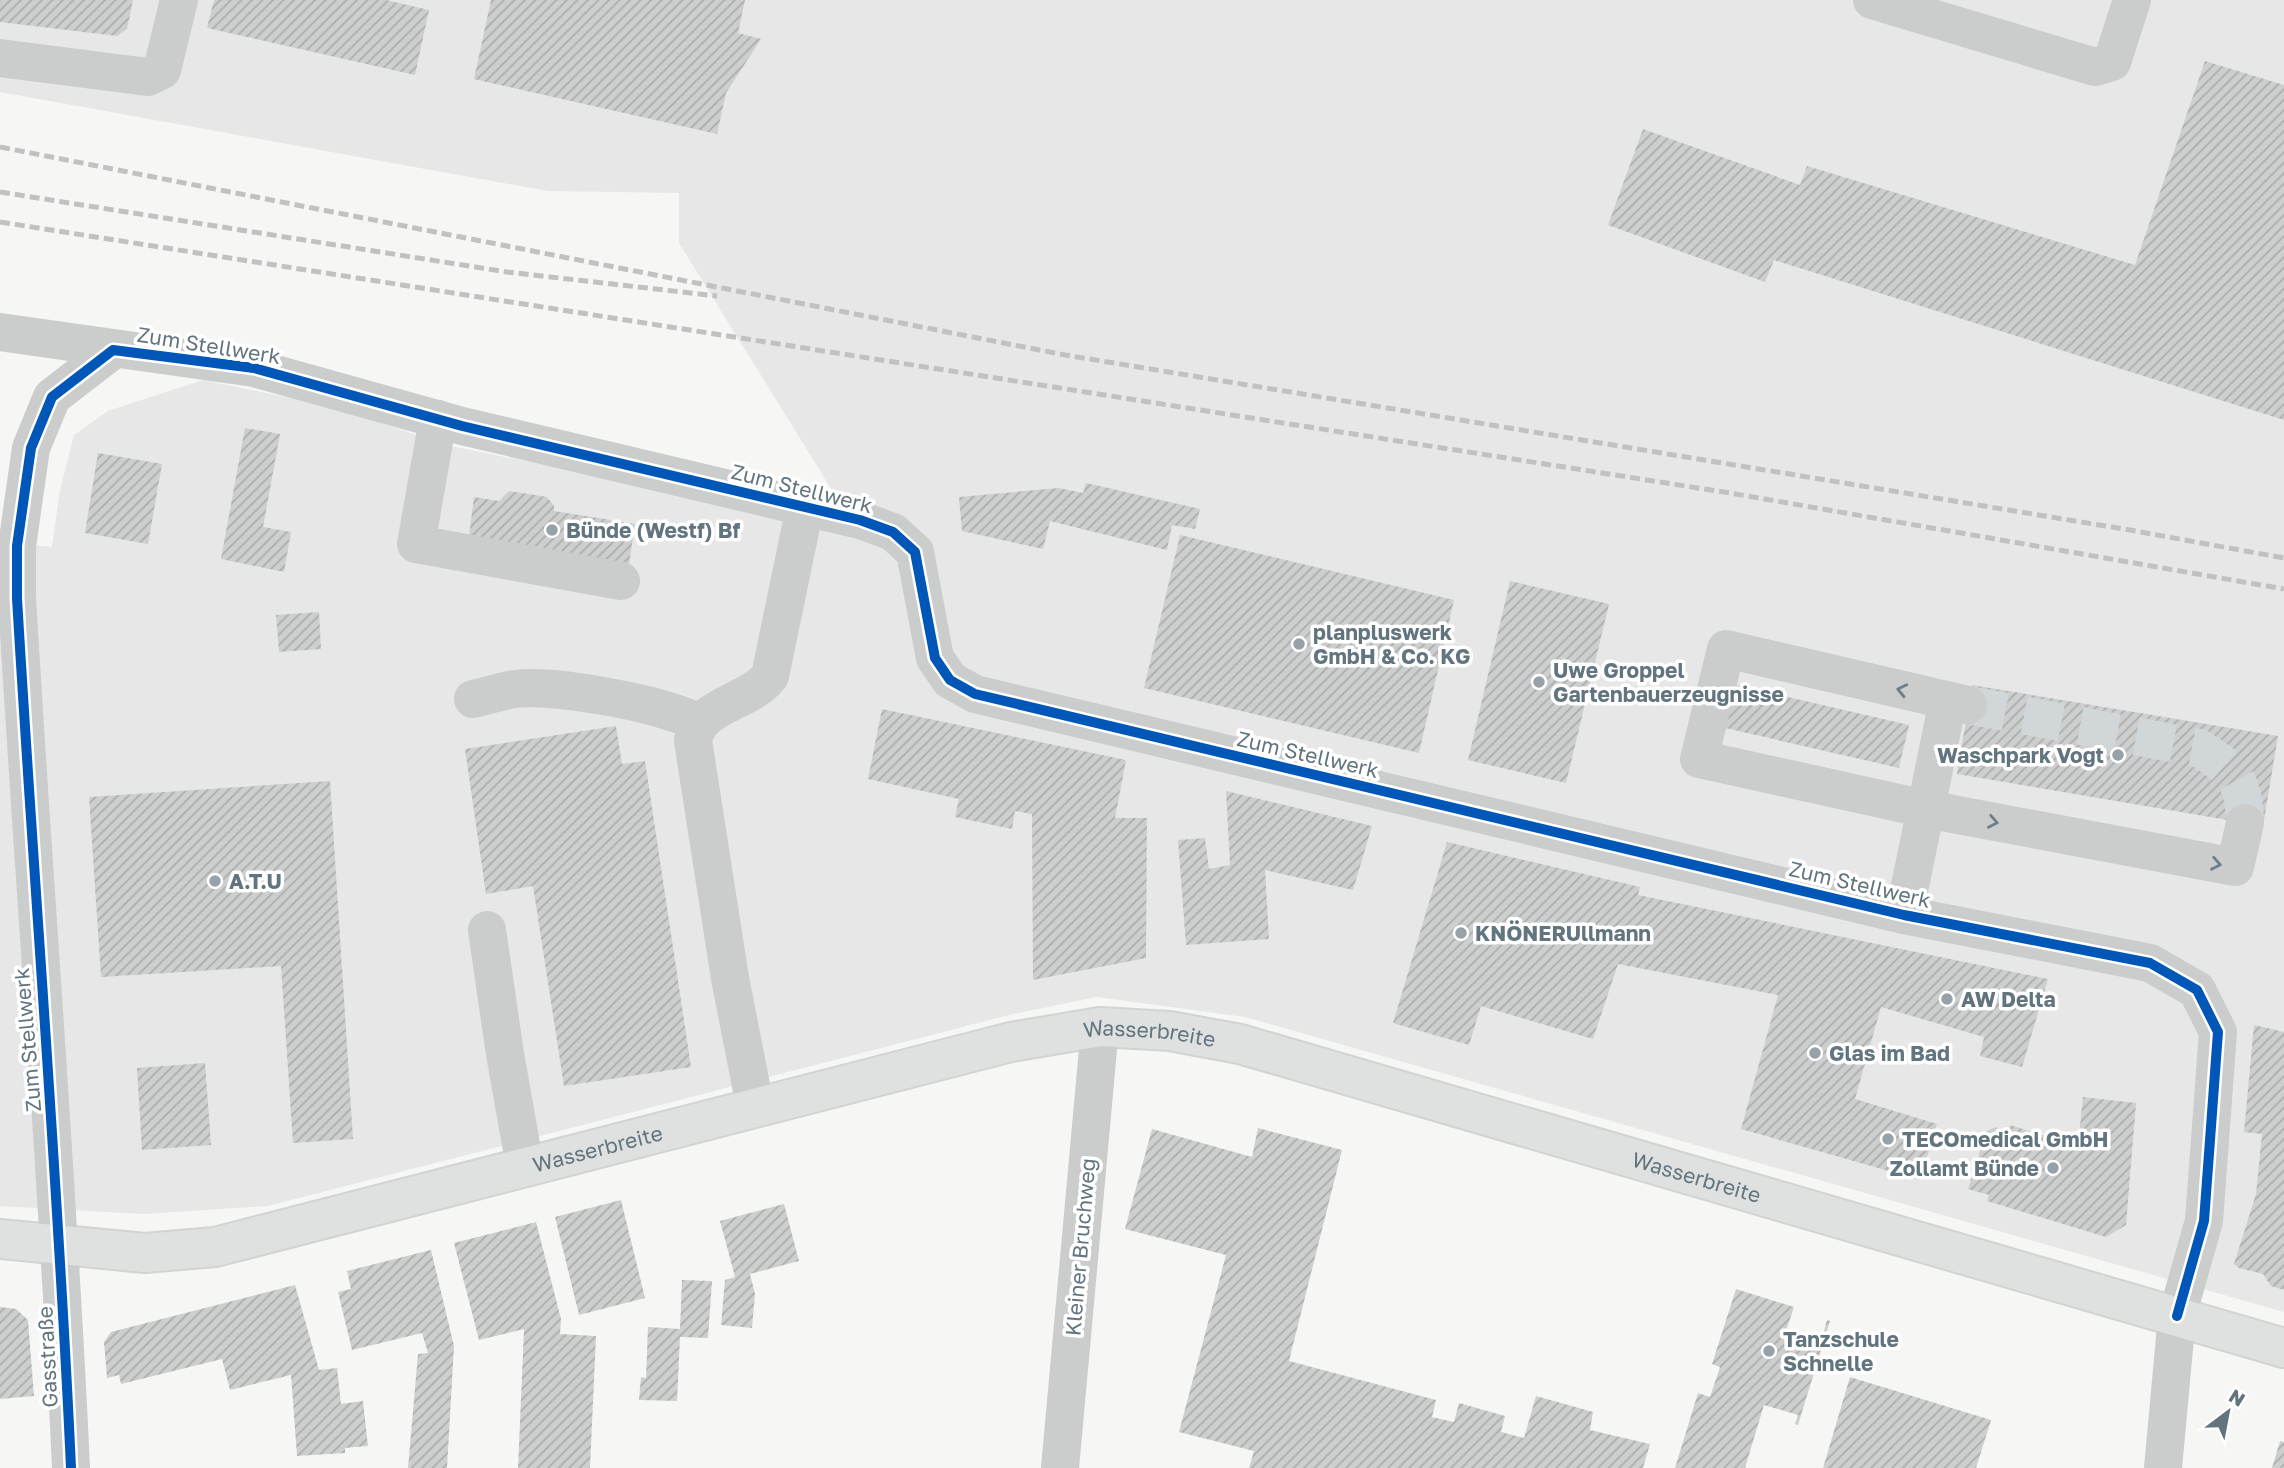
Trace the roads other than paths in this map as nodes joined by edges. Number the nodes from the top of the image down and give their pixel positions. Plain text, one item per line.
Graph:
1 (179, 0) edge
2 (1872, 0) edge
3 (2132, 0) edge
4 (0, 58) edge
5 (0, 332) edge
6 (113, 350) junction
7 (438, 419) junction
8 (15, 446) edge
9 (805, 507) junction
10 (621, 581) dead end
11 (473, 699) dead end
12 (700, 724) junction
13 (1926, 809) junction
14 (2245, 823) tunnel mouth
15 (1904, 915) junction
16 (487, 930) dead end
17 (1100, 1027) junction
18 (755, 1106) junction
19 (525, 1167) junction
20 (0, 1238) edge
21 (61, 1244) junction
22 (2177, 1315) junction
23 (2284, 1348) edge
24 (71, 1468) edge
25 (1059, 1468) edge
26 (2163, 1468) edge

1 - 4 street
2 - 3 street
5 - 6 street
6 - 7 street, Zum Stellwerk
6 - 8 street, Zum Stellwerk
7 - 9 street, Zum Stellwerk
7 - 10 street
8 - 21 street, Zum Stellwerk
9 - 12 street
9 - 15 street, Zum Stellwerk
11 - 12 street
12 - 18 street
13 -> 13 street
13 -> 14 street
13 - 15 street
15 - 22 street, Zum Stellwerk
16 - 19 street
17 - 18 main road, Wasserbreite
17 - 22 main road, Wasserbreite
17 - 25 street, Kleiner Bruchweg
18 - 19 main road, Wasserbreite
19 - 21 main road, Wasserbreite
20 - 21 main road, Wasserbreite
21 - 24 street, Gasstraße
22 - 23 main road, Wasserbreite
22 - 26 street, Zum Stellwerk

